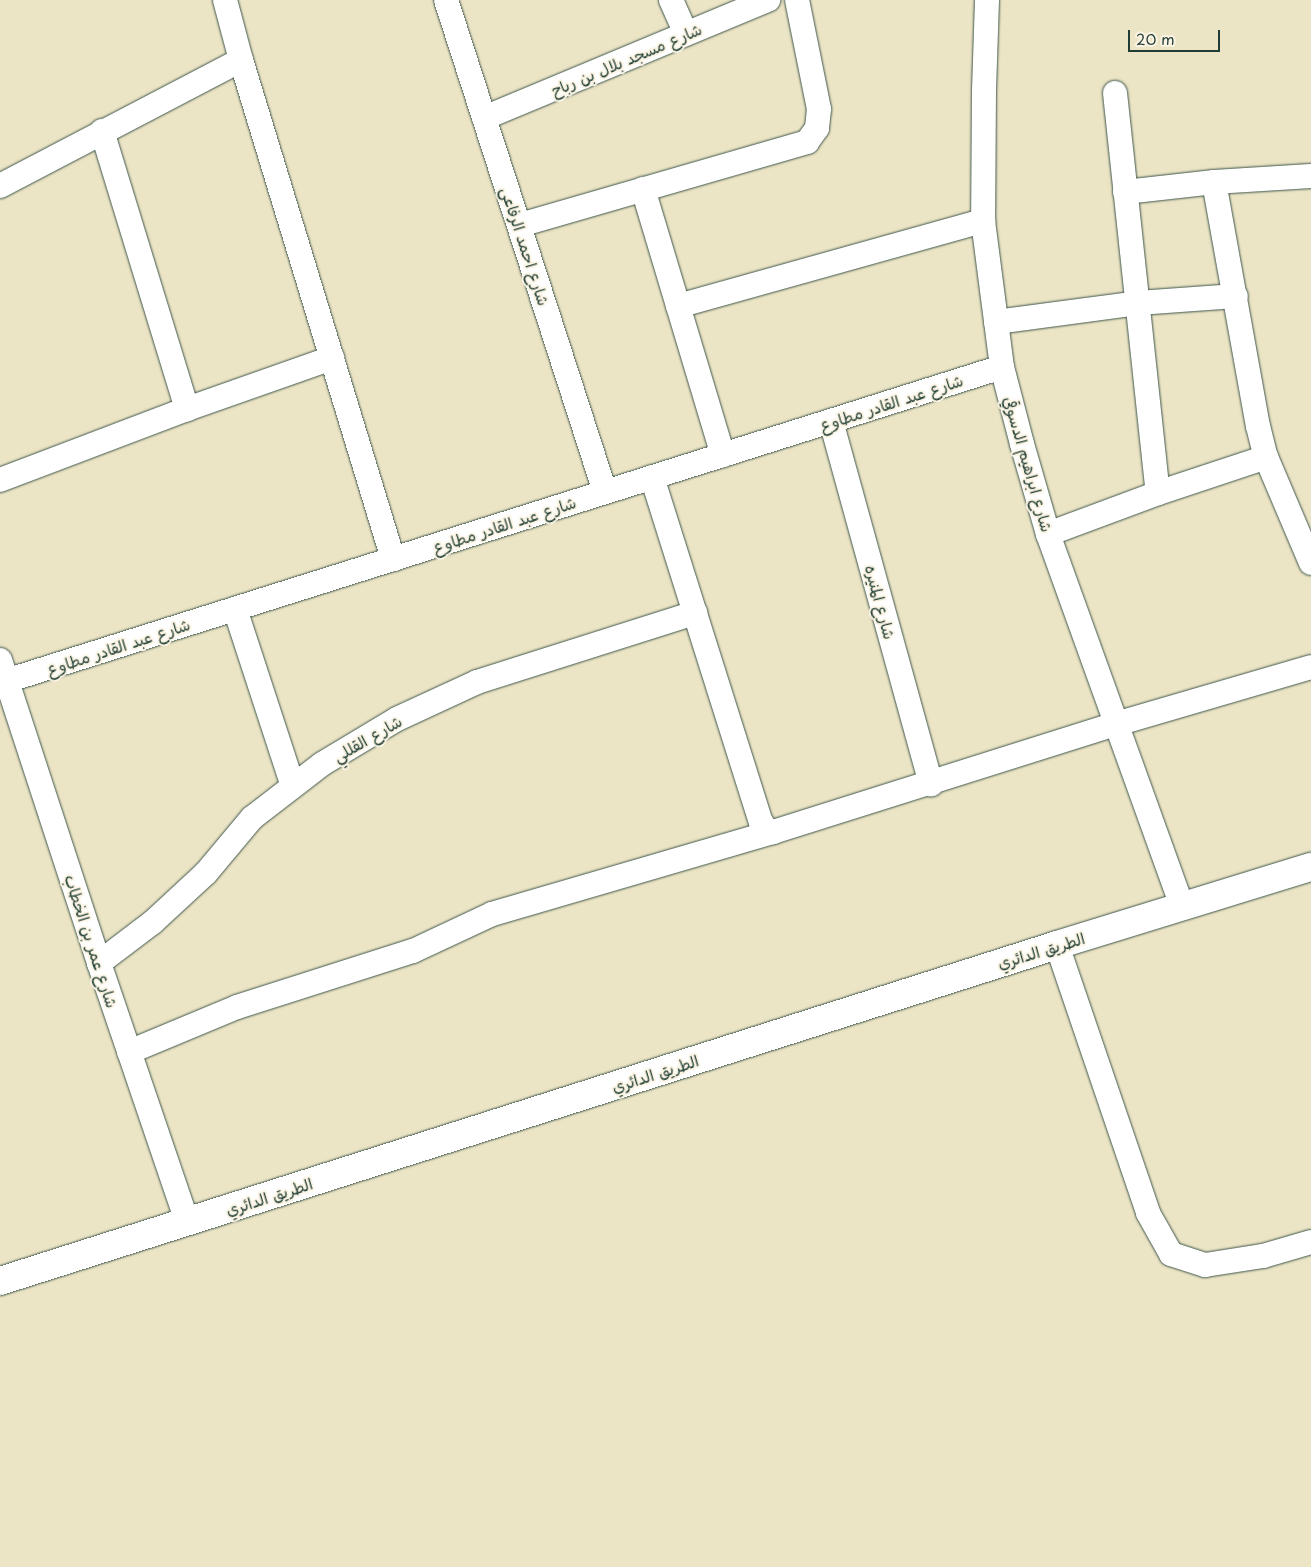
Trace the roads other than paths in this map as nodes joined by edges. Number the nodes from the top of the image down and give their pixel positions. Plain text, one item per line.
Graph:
1 (226, 0) edge
2 (446, 0) edge
3 (670, 0) edge
4 (768, 0) edge
5 (797, 0) edge
6 (988, 0) edge
7 (686, 33) junction
8 (241, 60) junction
9 (1115, 93) dead end
10 (484, 118) junction
11 (102, 132) junction
12 (1311, 176) edge
13 (1214, 182) junction
14 (0, 186) edge
15 (643, 189) junction
16 (1126, 192) junction
17 (983, 221) junction
18 (520, 225) junction
19 (1236, 296) junction
20 (1138, 303) junction
21 (678, 306) junction
22 (996, 322) junction
23 (332, 358) junction
24 (1002, 367) junction
25 (187, 408) junction
26 (831, 421) junction
27 (723, 455) junction
28 (1266, 457) junction
29 (652, 478) junction
30 (0, 480) edge
31 (605, 492) junction
32 (1158, 493) junction
33 (1048, 534) junction
34 (393, 559) junction
35 (1311, 563) edge
36 (235, 609) junction
37 (695, 613) junction
38 (1311, 667) edge
39 (3, 671) edge
40 (1116, 724) junction
41 (931, 784) junction
42 (293, 786) junction
43 (773, 832) junction
44 (1311, 867) edge
45 (1182, 907) junction
46 (1057, 945) junction
47 (99, 963) junction
48 (129, 1052) junction
49 (187, 1222) junction
50 (1311, 1242) edge
51 (0, 1281) edge

1 - 8 street
2 - 10 street, شارع احمد الرفاعى
3 - 7 street
4 - 7 street, شارع مسجد بلال بن رباح
5 - 15 street
6 - 17 street, شارع ابراهيم الدسوقي
7 - 10 street, شارع مسجد بلال بن رباح
8 - 11 street
8 - 23 street
9 - 16 street
10 - 18 street, شارع احمد الرفاعى
11 - 14 street
11 - 25 street
12 - 13 street
13 - 16 street
13 - 19 street
15 - 18 street
15 - 21 street
16 - 20 street
17 - 21 street
17 - 22 street, شارع ابراهيم الدسوقي
18 - 31 street, شارع احمد الرفاعى
19 - 20 street
19 - 28 street
20 - 22 street
20 - 32 street
21 - 27 street
22 - 24 street, شارع ابراهيم الدسوقي
23 - 25 street
23 - 34 street
24 - 26 street, شارع عبد القادر مطاوع
24 - 33 street, شارع ابراهيم الدسوقي
25 - 30 street
26 - 27 street, شارع عبد القادر مطاوع
26 - 41 street, شارع المنيره
27 - 29 street, شارع عبد القادر مطاوع
28 - 32 street
28 - 35 street
29 - 31 street, شارع عبد القادر مطاوع
29 - 37 street
31 - 34 street, شارع عبد القادر مطاوع
32 - 33 street
33 - 40 street, شارع ابراهيم الدسوقي
34 - 36 street, شارع عبد القادر مطاوع
36 - 39 street, شارع عبد القادر مطاوع
36 - 42 street
37 - 42 street, شارع القللي
37 - 43 street
38 - 40 street
39 - 47 street, شارع عمر بن الخطاب
40 - 41 street
40 - 45 street, شارع ابراهيم الدسوقي
41 - 43 street
42 - 47 street, شارع القللي
43 - 48 street
44 - 45 street, الطريق الدائري
45 - 46 street, الطريق الدائري
46 - 49 street, الطريق الدائري
46 - 50 street
47 - 48 street, شارع عمر بن الخطاب
48 - 49 street, شارع عمر بن الخطاب
49 - 51 street, الطريق الدائري

